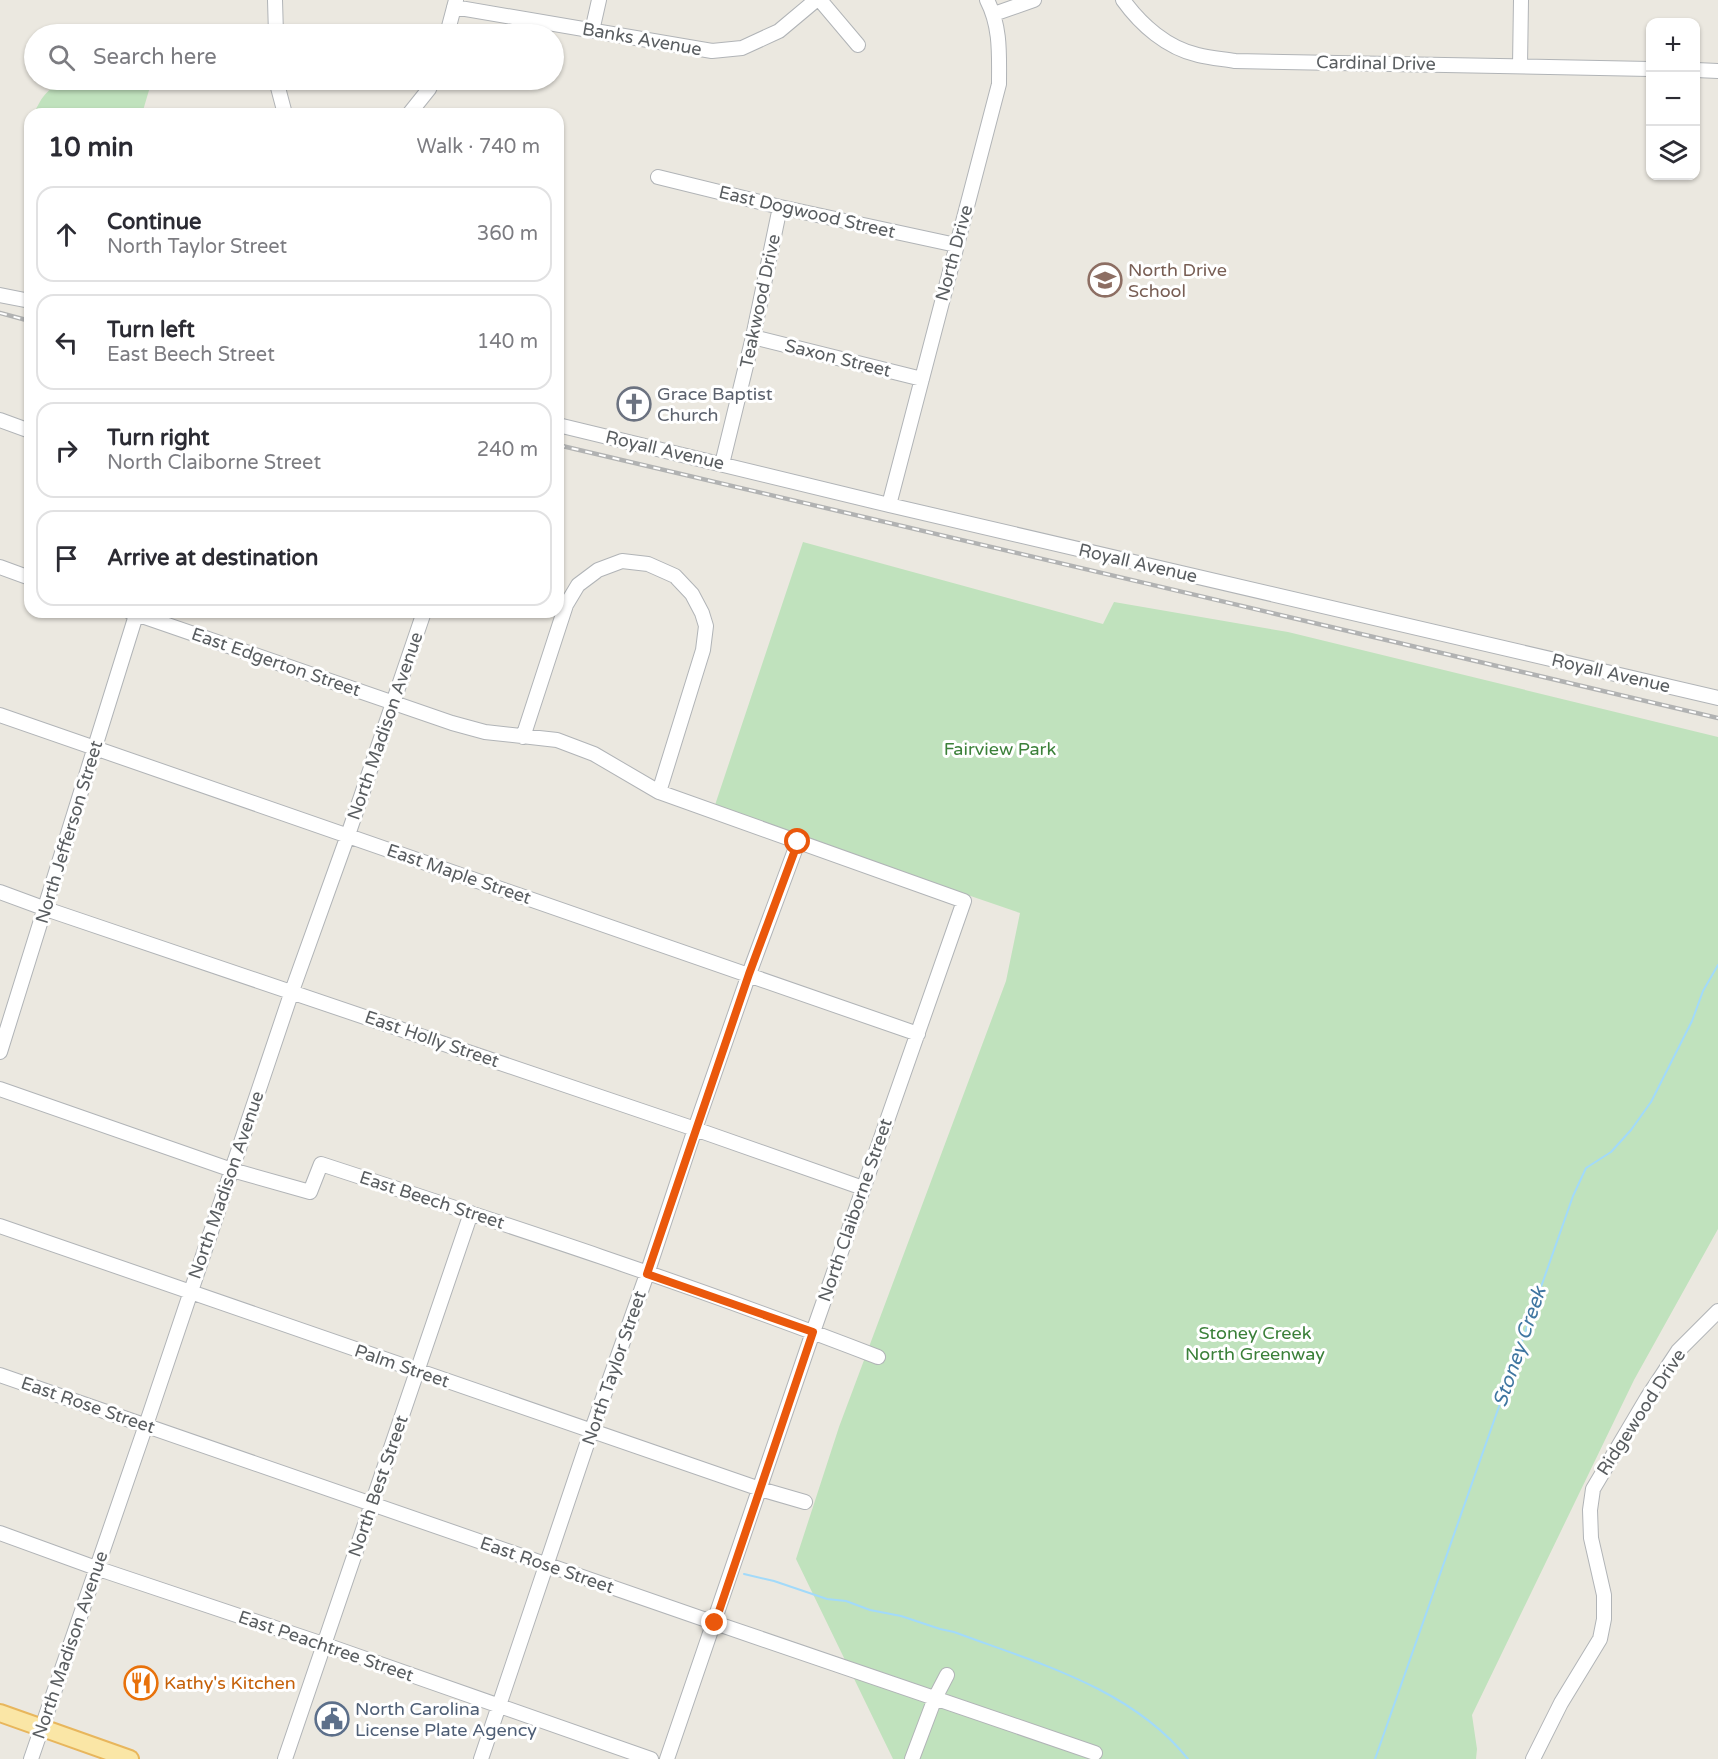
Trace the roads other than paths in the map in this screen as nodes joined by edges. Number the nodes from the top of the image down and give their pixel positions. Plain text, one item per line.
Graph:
1 (275, 0) edge
2 (599, 0) edge
3 (818, 0) edge
4 (987, 0) edge
5 (1034, 0) edge
6 (1123, 0) edge
7 (1521, 0) edge
8 (455, 3) edge
9 (994, 14) junction
10 (276, 24) edge
11 (450, 24) edge
12 (558, 24) edge
13 (564, 25) edge
14 (592, 31) junction
15 (858, 45) dead end
16 (1520, 66) junction
17 (1646, 69) edge
18 (1700, 70) edge
19 (1718, 71) edge
20 (279, 90) edge
21 (428, 90) edge
22 (283, 108) edge
23 (414, 108) edge
24 (658, 177) dead end
25 (780, 207) junction
26 (956, 245) junction
27 (0, 295) edge
28 (24, 300) edge
29 (753, 337) junction
30 (922, 379) junction
31 (1, 423) edge
32 (564, 426) edge
33 (24, 429) edge
34 (722, 464) junction
35 (889, 506) junction
36 (0, 567) edge
37 (24, 576) edge
38 (564, 611) edge
39 (133, 618) edge
40 (149, 618) edge
41 (422, 618) edge
42 (562, 618) edge
43 (1718, 699) edge
44 (394, 702) junction
45 (0, 715) edge
46 (523, 737) junction
47 (95, 749) junction
48 (659, 792) junction
49 (348, 835) junction
50 (798, 842) junction
51 (0, 892) edge
52 (964, 901) joint
53 (46, 909) junction
54 (749, 974) junction
55 (292, 991) junction
56 (918, 1034) junction
57 (0, 1052) edge
58 (0, 1089) edge
59 (695, 1129) junction
60 (232, 1170) junction
61 (863, 1188) junction
62 (471, 1213) junction
63 (0, 1226) edge
64 (647, 1274) junction
65 (190, 1293) junction
66 (1718, 1311) edge
67 (813, 1332) junction
68 (878, 1357) dead end
69 (417, 1371) junction
70 (0, 1375) edge
71 (146, 1425) junction
72 (591, 1432) junction
73 (760, 1490) junction
74 (805, 1502) dead end
75 (372, 1504) junction
76 (0, 1533) edge
77 (546, 1565) junction
78 (96, 1568) junction
79 (715, 1623) junction
80 (323, 1644) junction
81 (947, 1675) dead end
82 (935, 1698) junction
83 (499, 1707) junction
84 (0, 1713) edge
85 (42, 1729) junction
86 (1095, 1754) dead end
87 (31, 1759) edge
88 (130, 1759) edge
89 (285, 1759) edge
90 (480, 1759) edge
91 (651, 1759) edge
92 (667, 1759) edge
93 (912, 1759) edge
94 (1533, 1759) edge

1 - 10 street
2 - 14 street
3 - 14 street, Banks Avenue
3 - 15 street
4 - 9 street, North Drive
5 - 9 street
6 - 16 street, Cardinal Drive
7 - 16 street
8 - 11 street
8 - 12 street, Banks Avenue
9 - 26 street, North Drive
13 - 14 street, Banks Avenue
16 - 17 street, Cardinal Drive
18 - 19 street
20 - 22 street
21 - 23 street
24 - 25 street, East Dogwood Street
25 - 26 street, East Dogwood Street
25 - 29 street, Teakwood Drive
26 - 30 street, North Drive
27 - 28 street
29 - 30 street, Saxon Street
29 - 34 street, Teakwood Drive
30 - 35 street, North Drive
31 - 33 street
32 - 34 street, Royall Avenue
34 - 35 street, Royall Avenue
35 - 43 street, Royall Avenue
36 - 37 street
38 - 48 street
39 - 47 street, North Jefferson Street
40 - 44 street, East Edgerton Street
41 - 44 street, North Madison Avenue
42 - 46 street
44 - 46 street, East Edgerton Street
44 - 49 street, North Madison Avenue
45 - 47 street, East Maple Street
46 - 48 street, East Edgerton Street
47 - 49 street, East Maple Street
47 - 53 street, North Jefferson Street
48 - 50 street, East Edgerton Street
49 - 54 street, East Maple Street
49 - 55 street, North Madison Avenue
50 - 52 street, East Edgerton Street
50 - 54 street, North Taylor Street
51 - 53 street, East Holly Street
52 - 56 street, North Claiborne Street
53 - 55 street, East Holly Street
53 - 57 street, North Jefferson Street
54 - 56 street, East Maple Street
54 - 59 street, North Taylor Street
55 - 59 street, East Holly Street
55 - 60 street, North Madison Avenue
56 - 61 street, North Claiborne Street
58 - 60 street, East Beech Street
59 - 61 street, East Holly Street
59 - 64 street, North Taylor Street
60 - 62 street, East Beech Street
60 - 65 street, North Madison Avenue
61 - 67 street, North Claiborne Street
62 - 64 street, East Beech Street
62 - 69 street, North Best Street
63 - 65 street, Palm Street
64 - 67 street, East Beech Street
64 - 72 street, North Taylor Street
65 - 69 street, Palm Street
65 - 71 street, North Madison Avenue
66 - 94 street, Ridgewood Drive
67 - 68 street, East Beech Street
67 - 73 street, North Claiborne Street
69 - 72 street, Palm Street
69 - 75 street, North Best Street
70 - 71 street, East Rose Street
71 - 75 street, East Rose Street
71 - 78 street, North Madison Avenue
72 - 73 street, Palm Street
72 - 77 street, North Taylor Street
73 - 74 street, Palm Street
73 - 79 street, North Claiborne Street
75 - 77 street, East Rose Street
75 - 80 street, North Best Street
76 - 78 street, East Peachtree Street
77 - 79 street, East Rose Street
77 - 83 street, North Taylor Street
78 - 80 street, East Peachtree Street
78 - 85 street, North Madison Avenue
79 - 82 street, East Rose Street
79 - 92 street, North Claiborne Street
80 - 83 street, East Peachtree Street
80 - 89 street, North Best Street
81 - 82 street
82 - 86 street, East Rose Street
82 - 93 street
83 - 90 street, North Taylor Street
83 - 91 street, East Peachtree Street
84 - 85 main road
85 - 87 street, North Madison Avenue
85 - 88 main road

